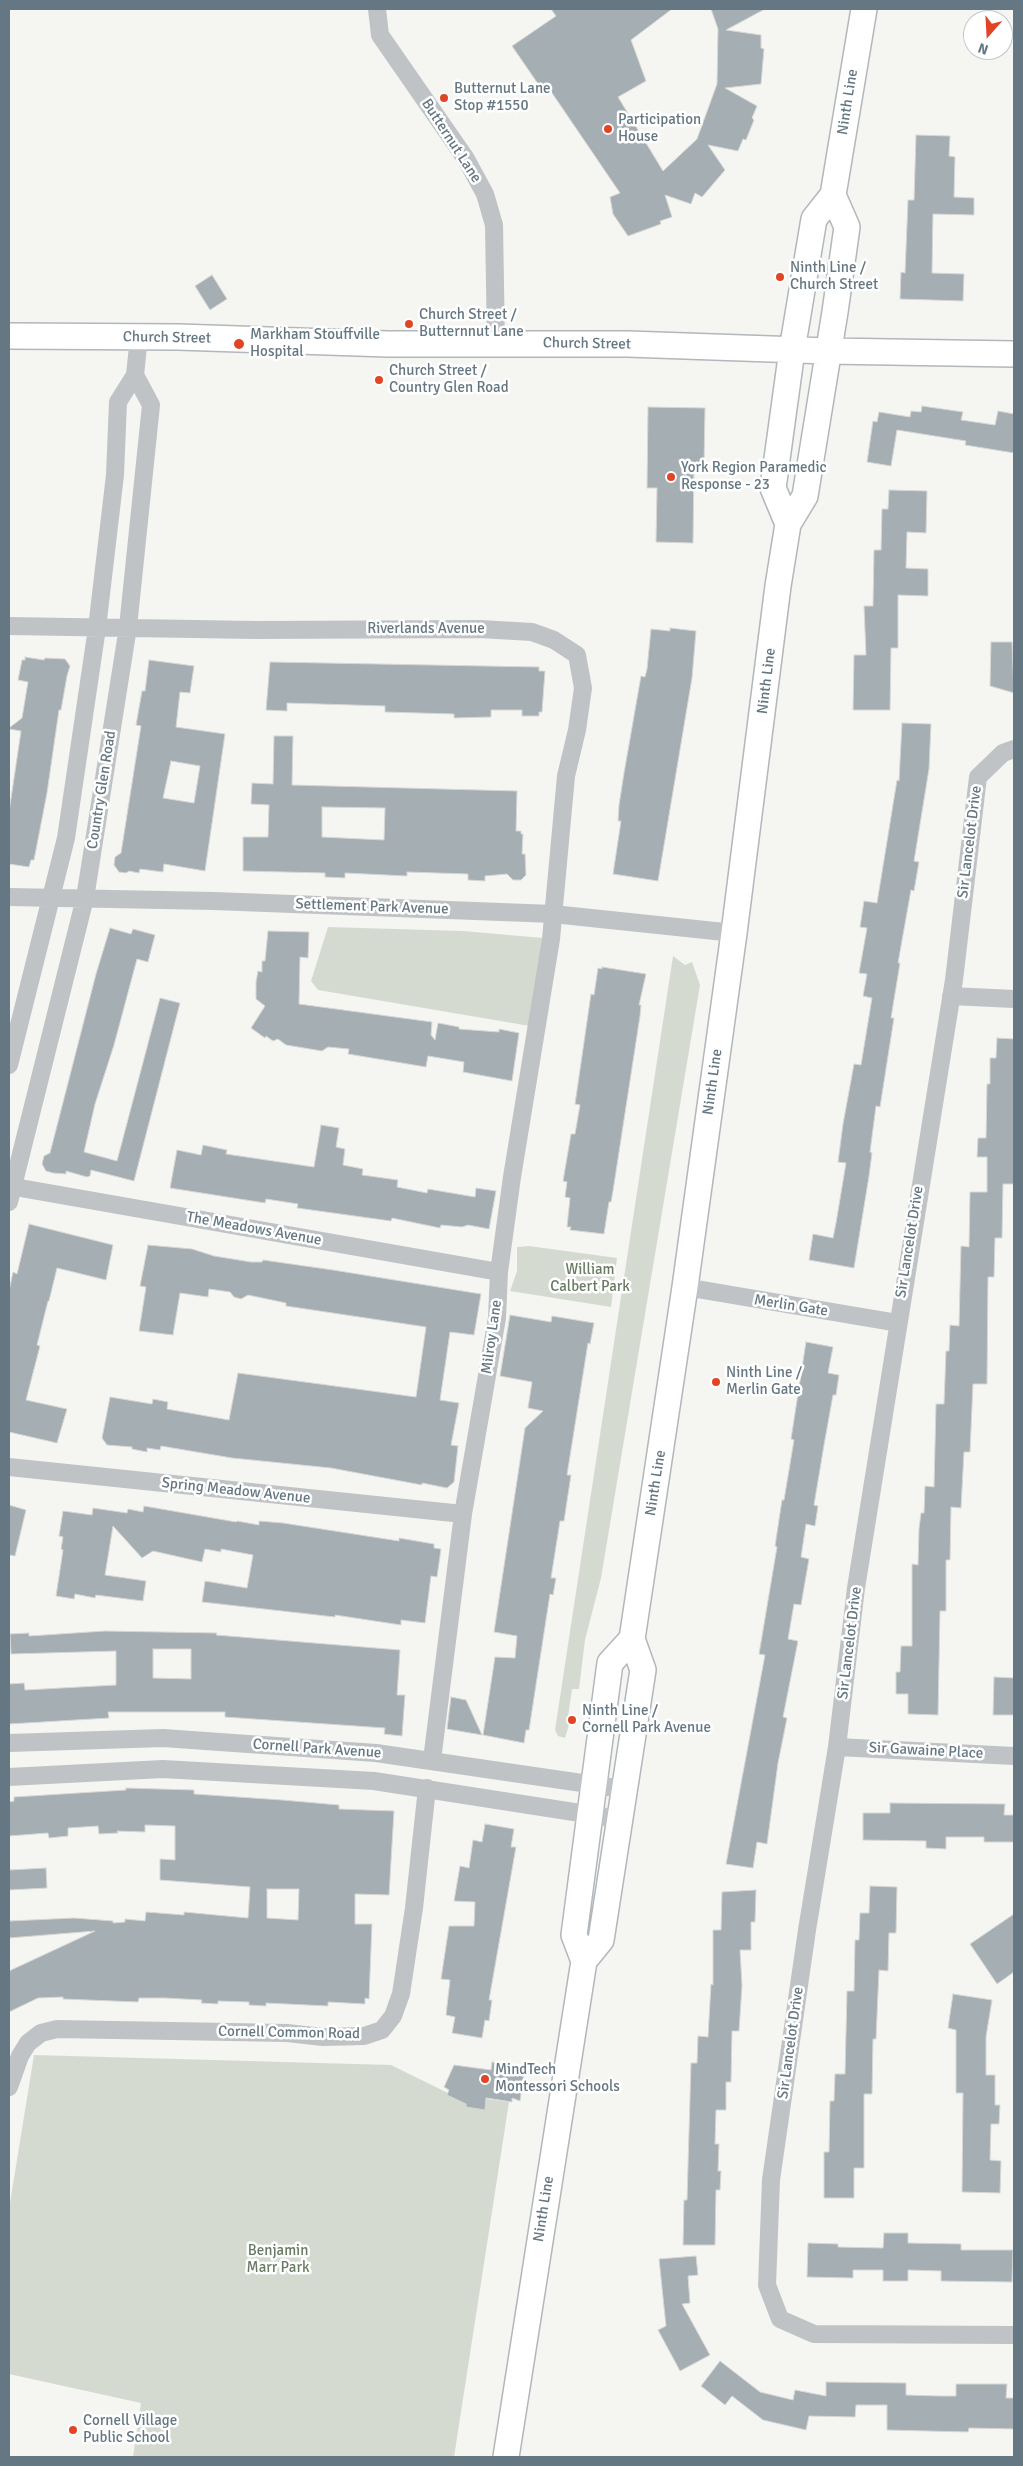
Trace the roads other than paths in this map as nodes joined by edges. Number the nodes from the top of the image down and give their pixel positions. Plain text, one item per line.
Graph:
1 (377, 9) edge
2 (864, 9) edge
3 (832, 195) junction
4 (9, 336) edge
5 (139, 337) junction
6 (496, 343) junction
7 (792, 350) junction
8 (828, 351) junction
9 (1014, 354) edge
10 (135, 375) junction
11 (788, 524) junction
12 (9, 626) edge
13 (128, 627) junction
14 (97, 628) junction
15 (1014, 750) edge
16 (9, 897) edge
17 (50, 898) junction
18 (84, 898) junction
19 (553, 914) junction
20 (734, 933) junction
21 (951, 996) junction
22 (1014, 1000) edge
23 (9, 1065) edge
24 (10, 1191) edge
25 (499, 1272) junction
26 (685, 1287) junction
27 (898, 1323) junction
28 (9, 1467) edge
29 (463, 1514) junction
30 (632, 1639) junction
31 (9, 1744) edge
32 (837, 1747) junction
33 (1014, 1756) edge
34 (432, 1760) junction
35 (9, 1777) edge
36 (592, 1784) junction
37 (427, 1788) junction
38 (623, 1789) junction
39 (588, 1815) junction
40 (618, 1819) junction
41 (584, 1961) junction
42 (9, 2088) edge
43 (1014, 2334) edge
44 (506, 2457) edge

1 - 6 street, Butternut Lane
2 - 3 main road, Ninth Line
3 - 7 main road, Ninth Line
3 - 8 main road, Ninth Line
4 - 5 main road, Church Street
5 - 6 main road, Church Street
5 - 10 street, Country Glen Road
6 - 7 main road, Church Street
7 - 8 main road, Church Street
7 - 11 main road, Ninth Line
8 - 9 main road, Church Street
8 - 11 main road, Ninth Line
10 - 13 street, Country Glen Road
10 - 14 street, Country Glen Road
11 - 20 main road, Ninth Line
12 - 14 street, Riverlands Avenue
13 - 14 street, Riverlands Avenue
13 - 18 street, Country Glen Road
13 - 19 street, Riverlands Avenue
14 - 17 street, Country Glen Road
15 - 21 street, Sir Lancelot Drive
16 - 17 street, Settlement Park Avenue
17 - 18 street, Settlement Park Avenue
17 - 23 street, Country Glen Road
18 - 19 street, Settlement Park Avenue
18 - 24 street, Country Glen Road
19 - 20 street, Settlement Park Avenue
19 - 25 street, Milroy Lane
20 - 26 main road, Ninth Line
21 - 22 street
21 - 27 street, Sir Lancelot Drive
24 - 25 street, The Meadows Avenue
25 - 29 street, Milroy Lane
26 - 27 street, Merlin Gate
26 - 30 main road, Ninth Line
27 - 32 street, Sir Lancelot Drive
28 - 29 street, Spring Meadow Avenue
29 - 34 street, Milroy Lane
30 - 36 main road, Ninth Line
30 - 38 main road, Ninth Line
31 - 34 street, Cornell Park Avenue
32 - 33 street, Sir Gawaine Place
32 - 43 street, Sir Lancelot Drive
34 - 36 street, Cornell Park Avenue
35 - 37 street, Cornell Park Avenue
36 - 38 street, Cornell Park Avenue
36 - 39 main road, Ninth Line
37 - 39 street, Cornell Park Avenue
37 - 42 street, Cornell Common Road
38 - 40 main road, Ninth Line
39 - 40 street, Cornell Park Avenue
39 - 41 main road, Ninth Line
40 - 41 main road, Ninth Line
41 - 44 main road, Ninth Line

